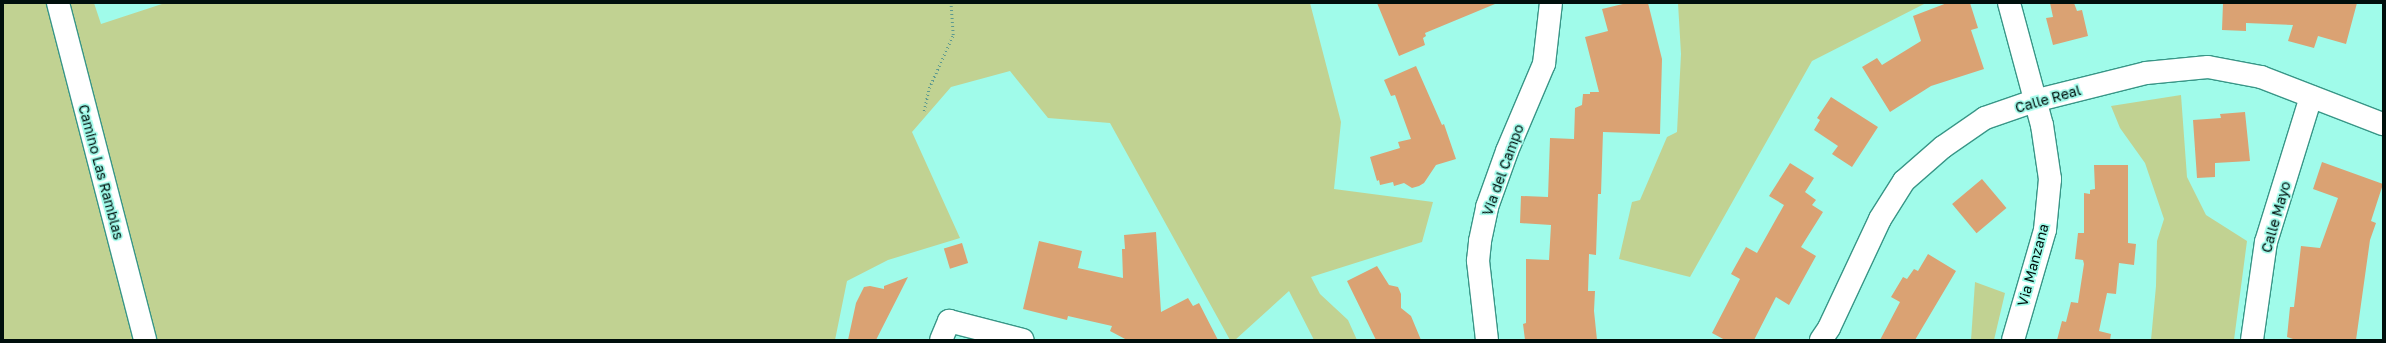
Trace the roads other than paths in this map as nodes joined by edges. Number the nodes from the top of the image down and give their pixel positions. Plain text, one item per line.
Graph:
1 (58, 3) edge
2 (1551, 3) edge
3 (2009, 3) edge
4 (2311, 97) junction
5 (2034, 100) junction
6 (2383, 124) edge
7 (945, 331) edge
8 (145, 340) edge
9 (1023, 340) edge
10 (1487, 340) edge
11 (1821, 340) edge
12 (2013, 340) edge
13 (2252, 340) edge

1 - 8 street, Camino Las Ramblas
2 - 10 street, Via del Campo
3 - 5 street, Via Manzana
4 - 5 street, Calle Real
4 - 6 street, Calle Real
4 - 13 street, Calle Mayo
5 - 11 street, Calle Real
5 - 12 street, Via Manzana
7 - 9 street

